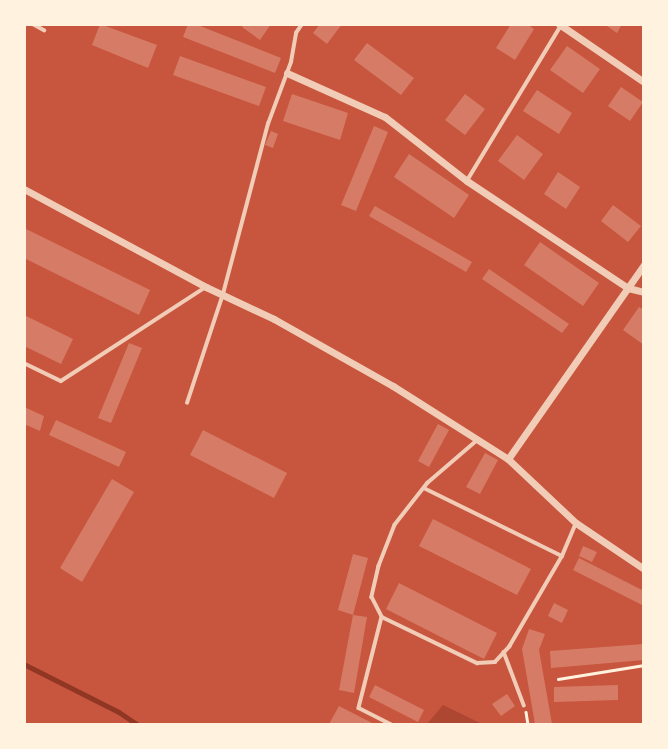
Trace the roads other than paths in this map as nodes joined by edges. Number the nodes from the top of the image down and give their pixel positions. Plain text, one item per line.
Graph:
1 (33, 24) edge
2 (302, 24) edge
3 (561, 25) edge
4 (44, 30) dead end
5 (287, 73) junction
6 (643, 82) edge
7 (467, 181) junction
8 (24, 189) edge
9 (643, 265) edge
10 (206, 286) junction
11 (628, 288) junction
12 (643, 292) edge
13 (223, 293) junction
14 (24, 363) edge
15 (187, 403) dead end
16 (479, 439) junction
17 (508, 459) junction
18 (424, 488) junction
19 (576, 523) junction
20 (562, 556) junction
21 (643, 569) edge
22 (382, 617) junction
23 (504, 652) junction
24 (524, 705) dead end
25 (391, 724) edge

1 - 4 lane
2 - 5 lane
3 - 6 street
3 - 7 lane
5 - 7 street
5 - 13 lane
7 - 11 street
8 - 10 street
9 - 11 street
10 - 13 street
10 - 14 lane
11 - 12 street
11 - 17 street
13 - 15 lane
13 - 16 street
16 - 17 street
16 - 18 lane
17 - 19 street
18 - 20 lane
18 - 22 lane
19 - 20 lane
19 - 21 street
20 - 23 lane
22 - 23 lane
22 - 25 lane
23 - 24 lane

